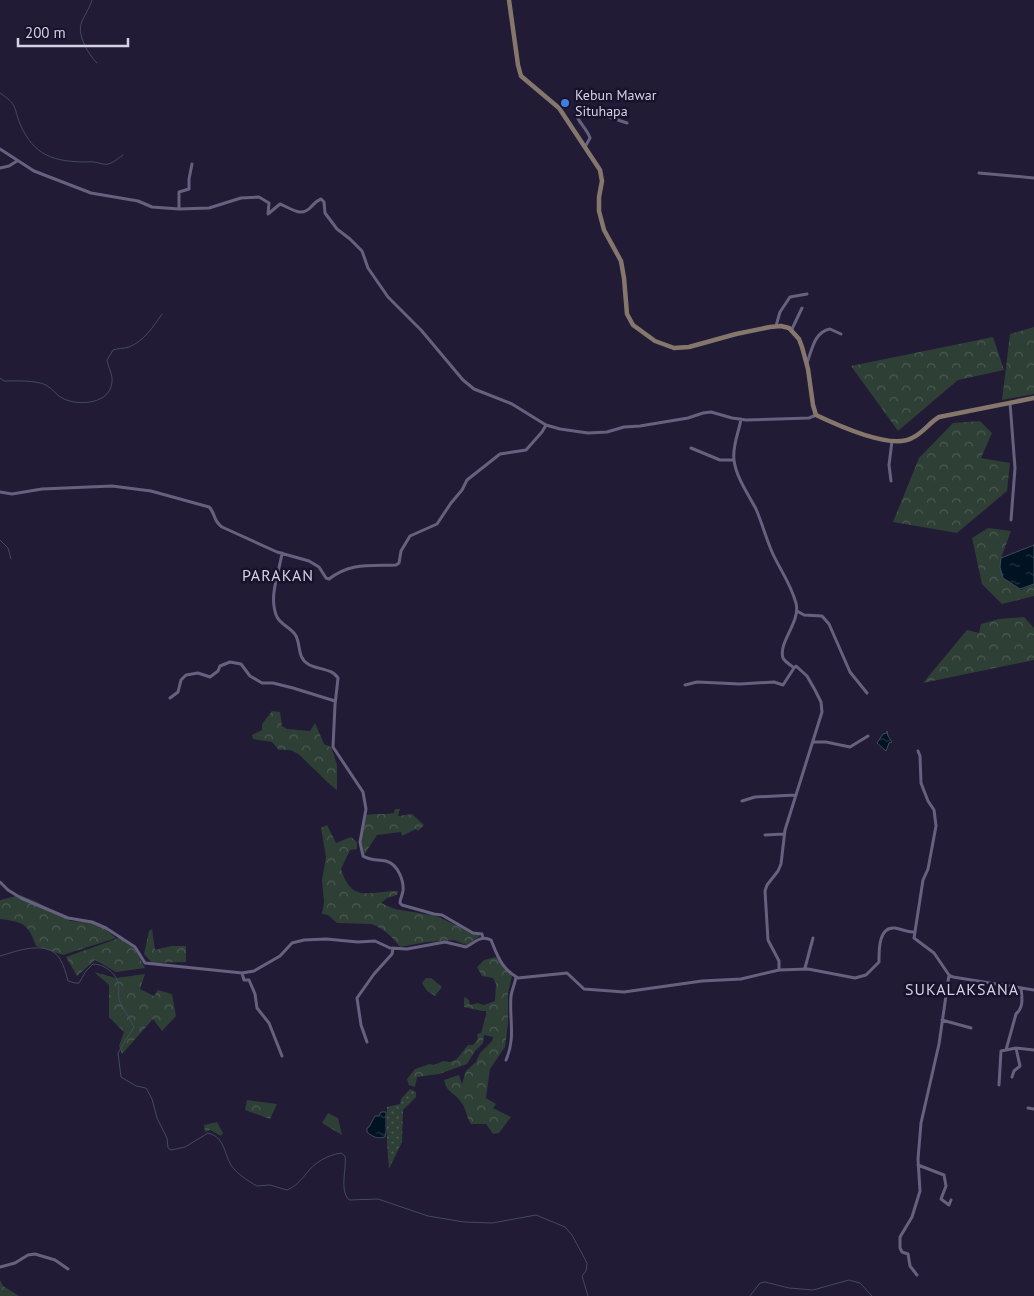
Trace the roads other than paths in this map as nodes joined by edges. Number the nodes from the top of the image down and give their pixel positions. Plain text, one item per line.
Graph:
1 (509, 0) edge
2 (627, 123) dead end
3 (585, 147) junction
4 (0, 149) edge
5 (16, 160) junction
6 (192, 164) dead end
7 (0, 168) edge
8 (979, 173) dead end
9 (1034, 178) edge
10 (178, 209) junction
11 (807, 294) dead end
12 (802, 308) dead end
13 (776, 326) junction
14 (792, 330) junction
15 (841, 334) dead end
16 (806, 364) junction
17 (1034, 398) edge
18 (1010, 403) junction
19 (816, 415) junction
20 (741, 419) junction
21 (546, 425) junction
22 (892, 441) junction
23 (691, 448) dead end
24 (734, 460) junction
25 (891, 481) dead end
26 (0, 492) edge
27 (1011, 520) dead end
28 (282, 553) junction
29 (797, 612) junction
30 (794, 668) junction
31 (685, 685) dead end
32 (867, 692) dead end
33 (170, 698) dead end
34 (335, 701) junction
35 (868, 736) dead end
36 (813, 742) junction
37 (918, 751) dead end
38 (795, 795) junction
39 (742, 801) dead end
40 (784, 834) junction
41 (766, 835) dead end
42 (0, 882) edge
43 (915, 932) junction
44 (483, 938) junction
45 (813, 938) dead end
46 (393, 948) junction
47 (805, 968) junction
48 (779, 970) junction
49 (242, 973) junction
50 (948, 975) junction
51 (516, 977) junction
52 (1021, 988) junction
53 (1034, 990) edge
54 (942, 1020) junction
55 (971, 1028) dead end
56 (367, 1042) dead end
57 (1016, 1048) junction
58 (1006, 1050) junction
59 (1034, 1050) edge
60 (282, 1056) dead end
61 (506, 1060) dead end
62 (1012, 1077) dead end
63 (999, 1085) dead end
64 (1028, 1108) dead end
65 (1034, 1110) edge
66 (918, 1165) junction
67 (951, 1200) dead end
68 (0, 1267) edge
69 (68, 1269) dead end
70 (917, 1275) dead end

1 - 3 main road
2 - 3 street
3 - 13 main road
4 - 5 street
5 - 7 street
5 - 10 street
6 - 10 street
8 - 9 street
10 - 21 street
11 - 13 street
12 - 14 street
13 - 14 main road
14 - 16 main road
15 - 16 street
16 - 19 main road
17 - 18 main road
18 - 22 main road
18 - 27 street
19 - 20 street
19 - 22 main road
20 - 21 street
20 - 24 street
21 - 28 street
22 - 25 street
23 - 24 street
24 - 29 street
26 - 28 street
28 - 34 street
29 - 30 street
29 - 32 street
30 - 31 street
30 - 36 street
33 - 34 street
34 - 44 street
35 - 36 street
36 - 38 street
37 - 43 street
38 - 39 street
38 - 40 street
40 - 41 street
40 - 48 street
42 - 49 street
43 - 47 street
43 - 50 street
44 - 46 street
44 - 51 street
45 - 47 street
46 - 49 street
46 - 56 street
47 - 48 street
48 - 51 street
49 - 60 street
50 - 52 street
50 - 54 street
51 - 61 street
52 - 53 street
52 - 58 street
54 - 55 street
54 - 66 street
57 - 58 street
57 - 59 street
57 - 62 street
58 - 63 street
64 - 65 street
66 - 67 street
66 - 70 street
68 - 69 street

